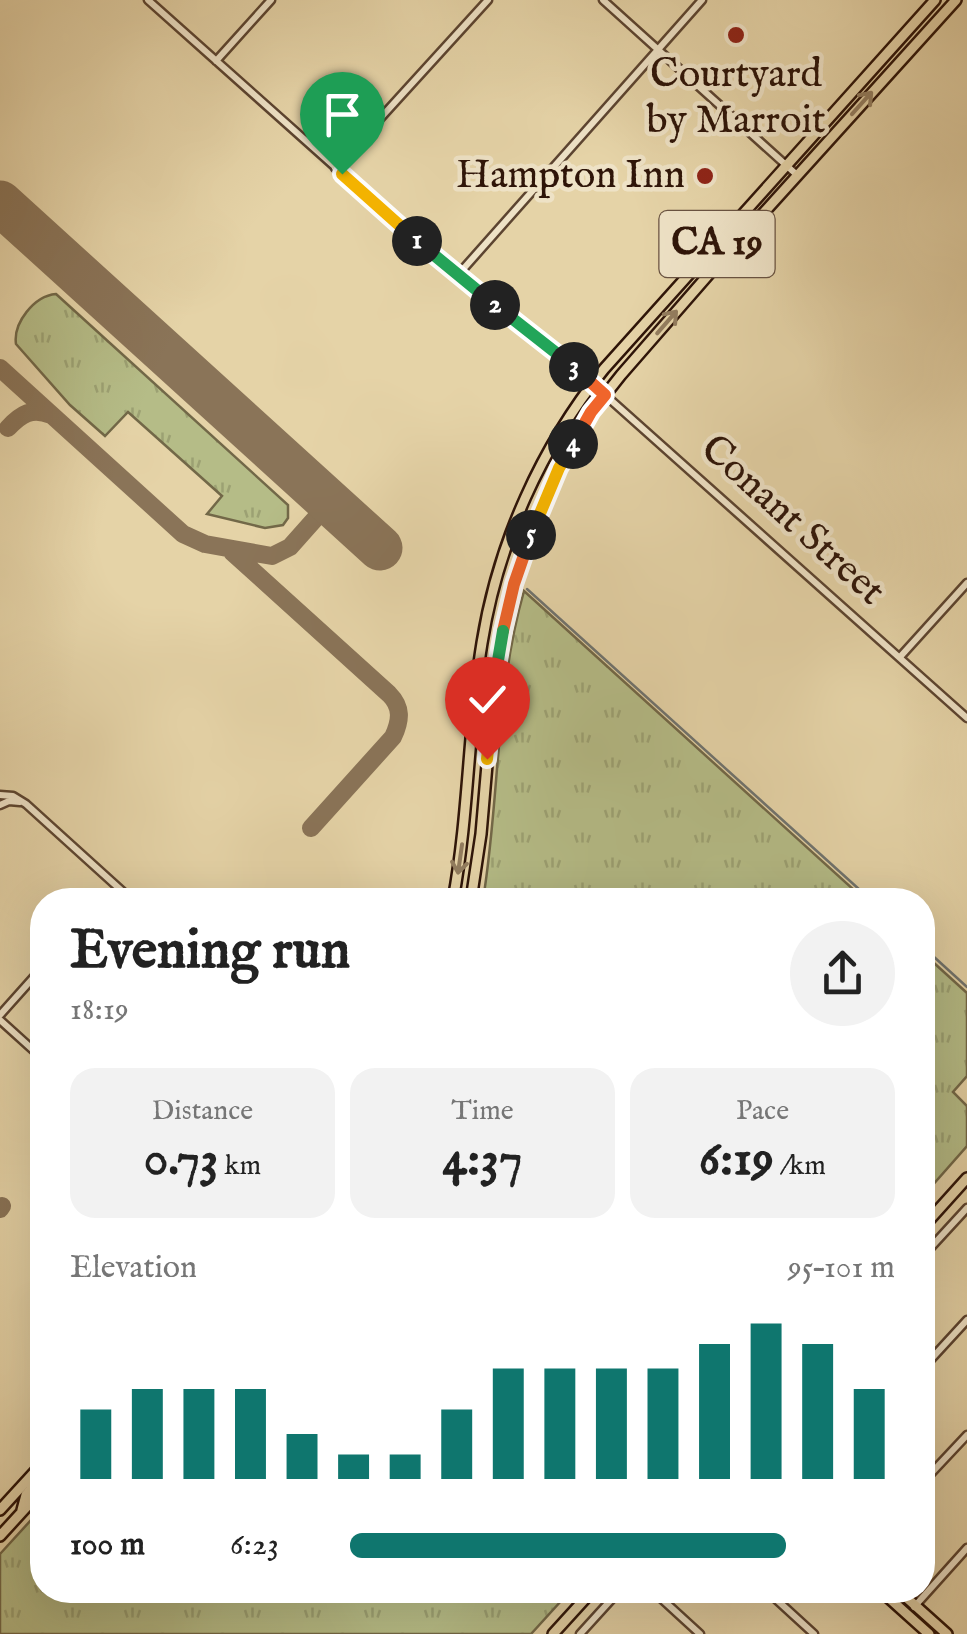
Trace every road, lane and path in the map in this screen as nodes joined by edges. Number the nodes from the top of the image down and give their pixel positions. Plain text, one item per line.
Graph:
1 (148, 0) edge
2 (271, 0) edge
3 (488, 0) edge
4 (603, 0) edge
5 (702, 0) edge
6 (936, 0) edge
7 (956, 0) edge
8 (659, 50) junction
9 (216, 61) junction
10 (788, 166) junction
11 (335, 168) junction
12 (797, 175) junction
13 (457, 276) junction
14 (592, 383) junction
15 (605, 395) junction
16 (500, 566) junction
17 (518, 572) junction
18 (967, 583) edge
19 (900, 658) junction
20 (967, 718) edge
21 (0, 795) edge
22 (26, 804) junction
23 (0, 805) edge
24 (118, 888) edge
25 (454, 888) edge
26 (473, 888) edge
27 (30, 982) edge
28 (0, 1017) edge
29 (30, 1046) edge
30 (967, 1178) edge
31 (967, 1208) edge
32 (935, 1214) edge
33 (935, 1243) edge
34 (967, 1320) edge
35 (935, 1355) edge
36 (967, 1435) edge
37 (935, 1469) edge
38 (30, 1477) edge
39 (30, 1490) edge
40 (30, 1504) edge
41 (0, 1510) edge
42 (22, 1513) junction
43 (0, 1536) edge
44 (967, 1548) edge
45 (935, 1584) edge
46 (581, 1603) edge
47 (609, 1603) edge
48 (666, 1603) edge
49 (780, 1603) edge
50 (895, 1603) edge
51 (912, 1603) edge
52 (918, 1603) edge
53 (915, 1606) junction
54 (907, 1614) junction
55 (583, 1633) edge
56 (553, 1634) edge
57 (700, 1634) edge
58 (814, 1634) edge
59 (929, 1634) edge
60 (947, 1634) edge

1 - 9 street, Conant Street
2 - 9 street
3 - 11 street
4 - 8 street
5 - 8 street
6 - 10 main road, CA 19
12 -> 7 main road, CA 19
8 - 10 street
8 - 13 street
9 - 11 street, Conant Street
10 - 12 street
10 - 14 main road, CA 19
11 - 13 street, Conant Street
15 -> 12 main road, CA 19
13 - 14 street, Conant Street
14 - 15 street, Conant Street
14 - 16 main road, CA 19
15 - 17 main road, CA 19
15 - 19 street, Conant Street
16 - 17 main road
16 -> 25 main road, CA 19
17 - 26 main road, CA 19
18 - 19 street
19 - 20 street, Conant Street
21 - 22 street
22 - 23 street
22 - 24 street
27 - 28 street
28 - 29 street
30 - 32 main road
31 - 33 street
34 - 35 street
36 - 37 street
38 - 41 main road
39 - 42 main road
40 - 42 main road
42 - 43 main road
44 - 45 street
46 - 56 main road
47 - 55 street
48 - 57 street
49 - 58 street
50 - 54 main road
51 - 53 main road
52 - 53 street
53 - 54 street
53 - 60 main road
54 - 59 main road

